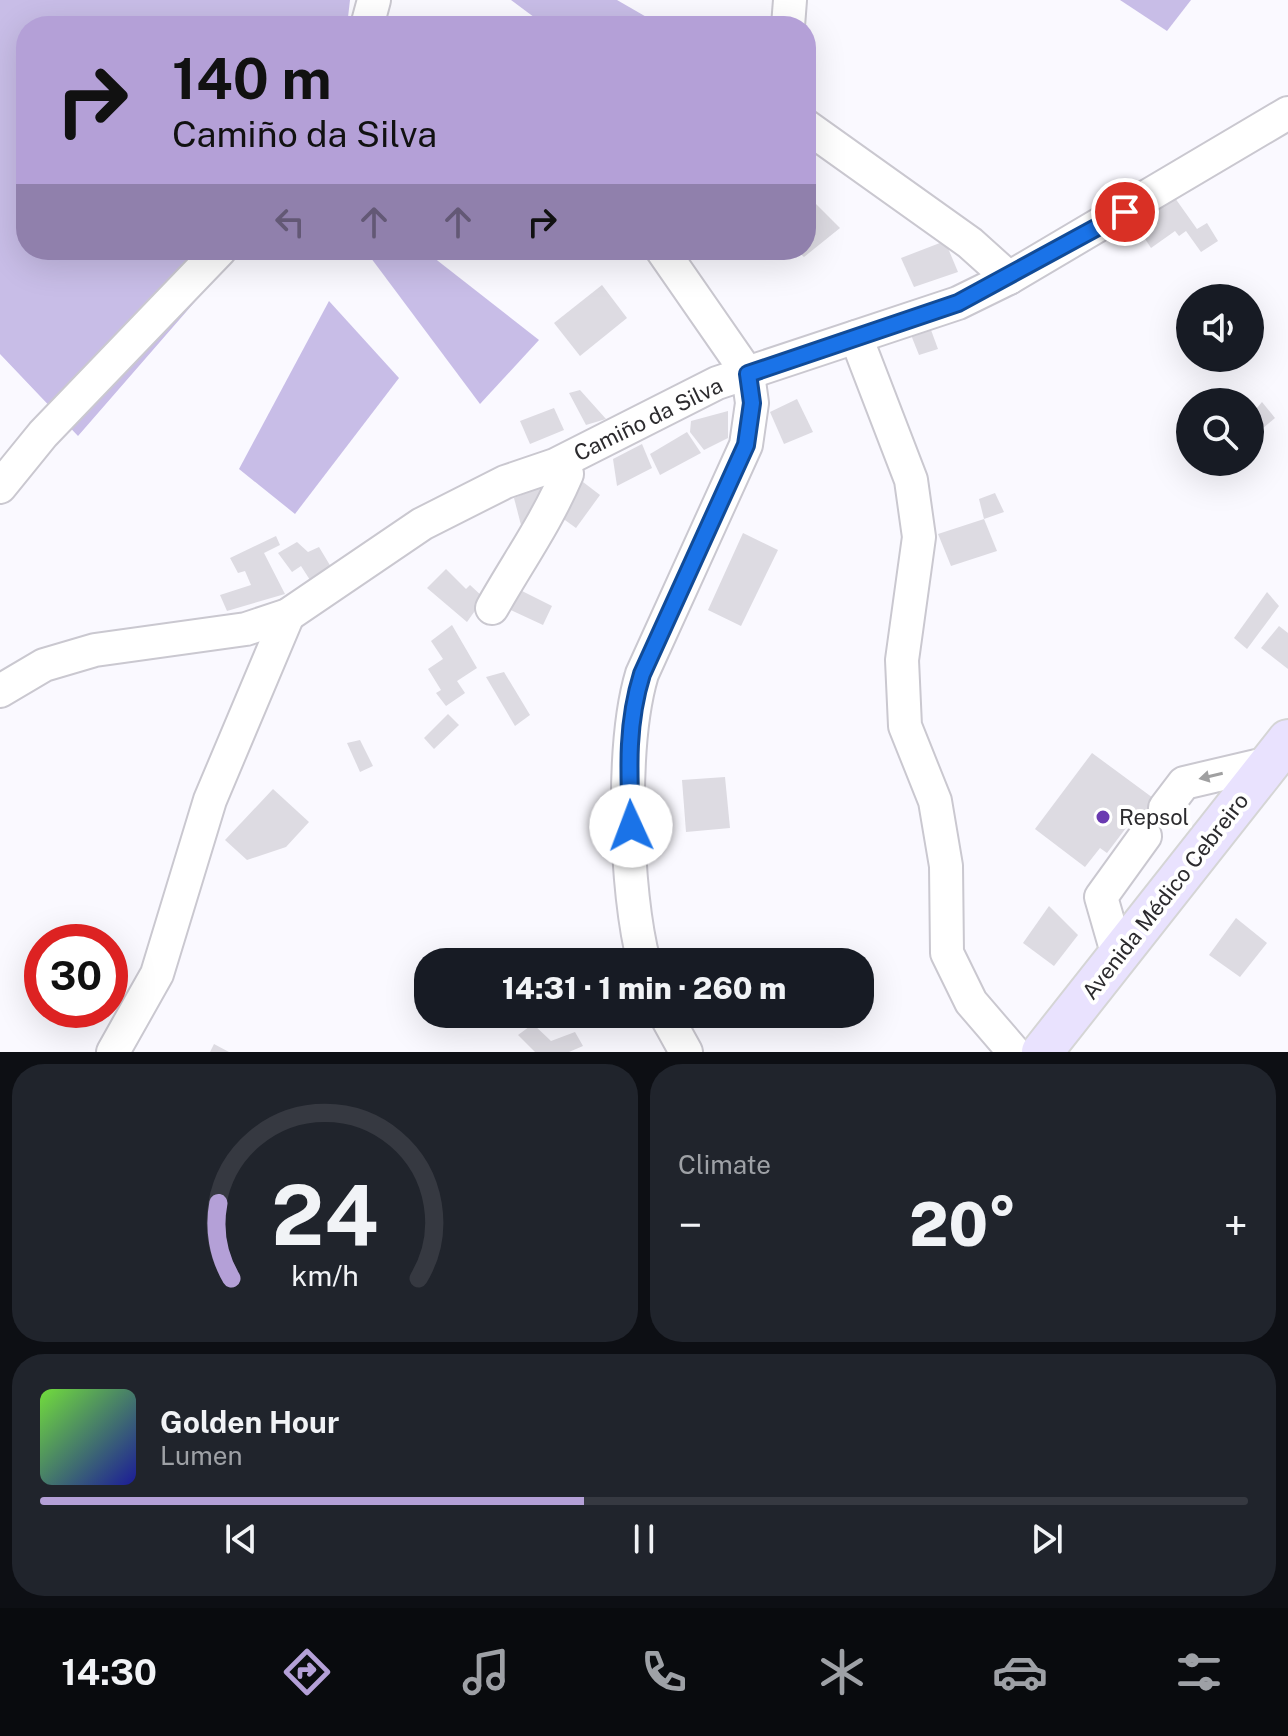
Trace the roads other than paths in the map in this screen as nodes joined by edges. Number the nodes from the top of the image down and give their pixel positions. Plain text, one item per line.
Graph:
1 (1288, 113) edge
2 (816, 133) edge
3 (210, 260) edge
4 (669, 260) edge
5 (1009, 278) junction
6 (856, 337) junction
7 (748, 374) junction
8 (567, 474) junction
9 (505, 482) junction
10 (0, 487) edge
11 (492, 608) dead end
12 (288, 615) junction
13 (4, 683) edge
14 (1279, 751) edge
15 (1165, 808) dead end
16 (1145, 836) dead end
17 (640, 948) edge
18 (1118, 956) junction
19 (673, 1028) edge
20 (113, 1052) edge
21 (686, 1052) edge
22 (1014, 1052) edge
23 (1042, 1052) edge

1 - 5 street, Camiño da Silva
2 - 5 street
3 - 10 street
4 - 7 street
5 - 6 street, Camiño da Silva
6 - 7 street, Camiño da Silva
6 - 22 street
7 - 8 street
7 - 9 street, Camiño da Silva
7 - 17 street
8 - 9 street
8 - 11 street
9 - 12 street, Camiño da Silva
12 - 13 street, Camiño da Silva
12 - 20 street
14 -> 15 street
14 - 18 main road, Avenida Médico Cebreiro
16 - 18 street
18 - 23 main road, Avenida Médico Cebreiro
19 - 21 street

